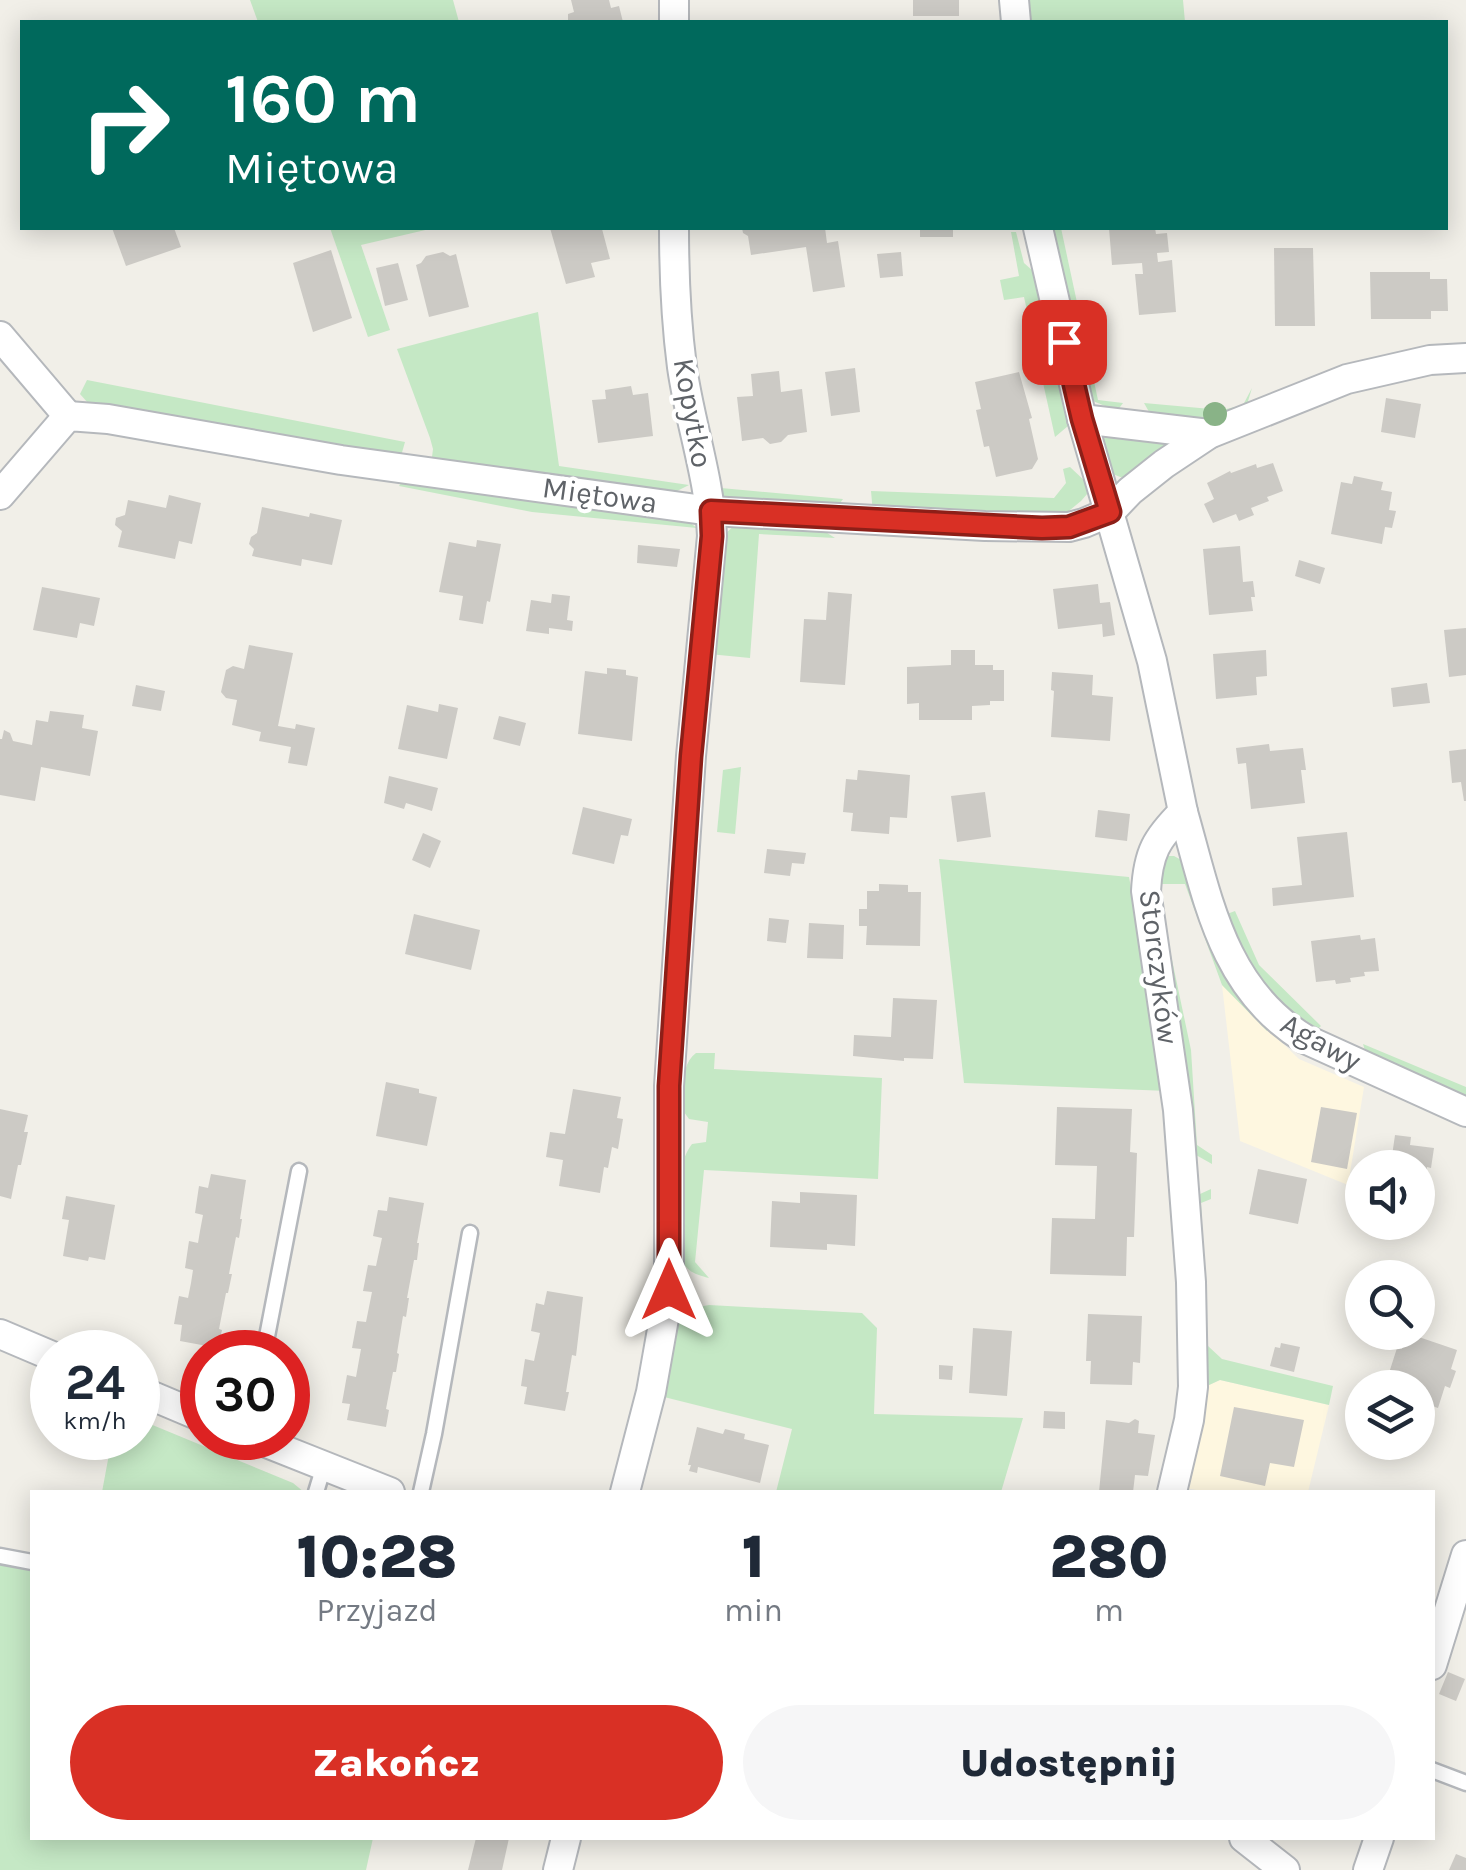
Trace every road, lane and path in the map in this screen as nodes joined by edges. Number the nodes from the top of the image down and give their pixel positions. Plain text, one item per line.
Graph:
1 (674, 230) edge
2 (1038, 230) edge
3 (0, 336) edge
4 (1466, 358) edge
5 (68, 416) junction
6 (1082, 419) junction
7 (1209, 434) junction
8 (0, 495) edge
9 (711, 511) junction
10 (1110, 512) junction
11 (1182, 812) junction
12 (1466, 1112) edge
13 (299, 1171) dead end
14 (470, 1232) dead end
15 (268, 1330) edge
16 (0, 1334) edge
17 (30, 1347) edge
18 (289, 1460) edge
19 (320, 1479) edge
20 (379, 1490) edge
21 (421, 1490) edge
22 (627, 1490) edge
23 (1172, 1490) edge
24 (1466, 1555) edge
25 (0, 1556) edge
26 (30, 1562) edge
27 (1435, 1654) edge
28 (1435, 1771) edge
29 (1466, 1783) edge
30 (566, 1840) edge
31 (1247, 1840) edge
32 (1377, 1840) edge
33 (558, 1870) edge
34 (1285, 1870) edge
35 (1368, 1870) edge

1 - 9 street, Kopytko
2 - 6 street
3 - 5 street
4 - 7 street, Miętowa
5 - 8 street
5 - 9 street, Miętowa
6 - 7 street, Miętowa
6 - 10 street
7 - 10 street, Miętowa
9 - 10 street, Miętowa
9 - 22 street, Kopytko
10 - 11 street
11 - 12 street, Agawy
11 - 23 street, Storczyków
13 - 15 lane
14 - 21 lane
16 - 17 street
18 - 19 street
19 - 20 street
24 - 27 street
25 - 26 lane
28 - 29 lane
30 - 33 street
31 - 34 street
32 - 35 street

